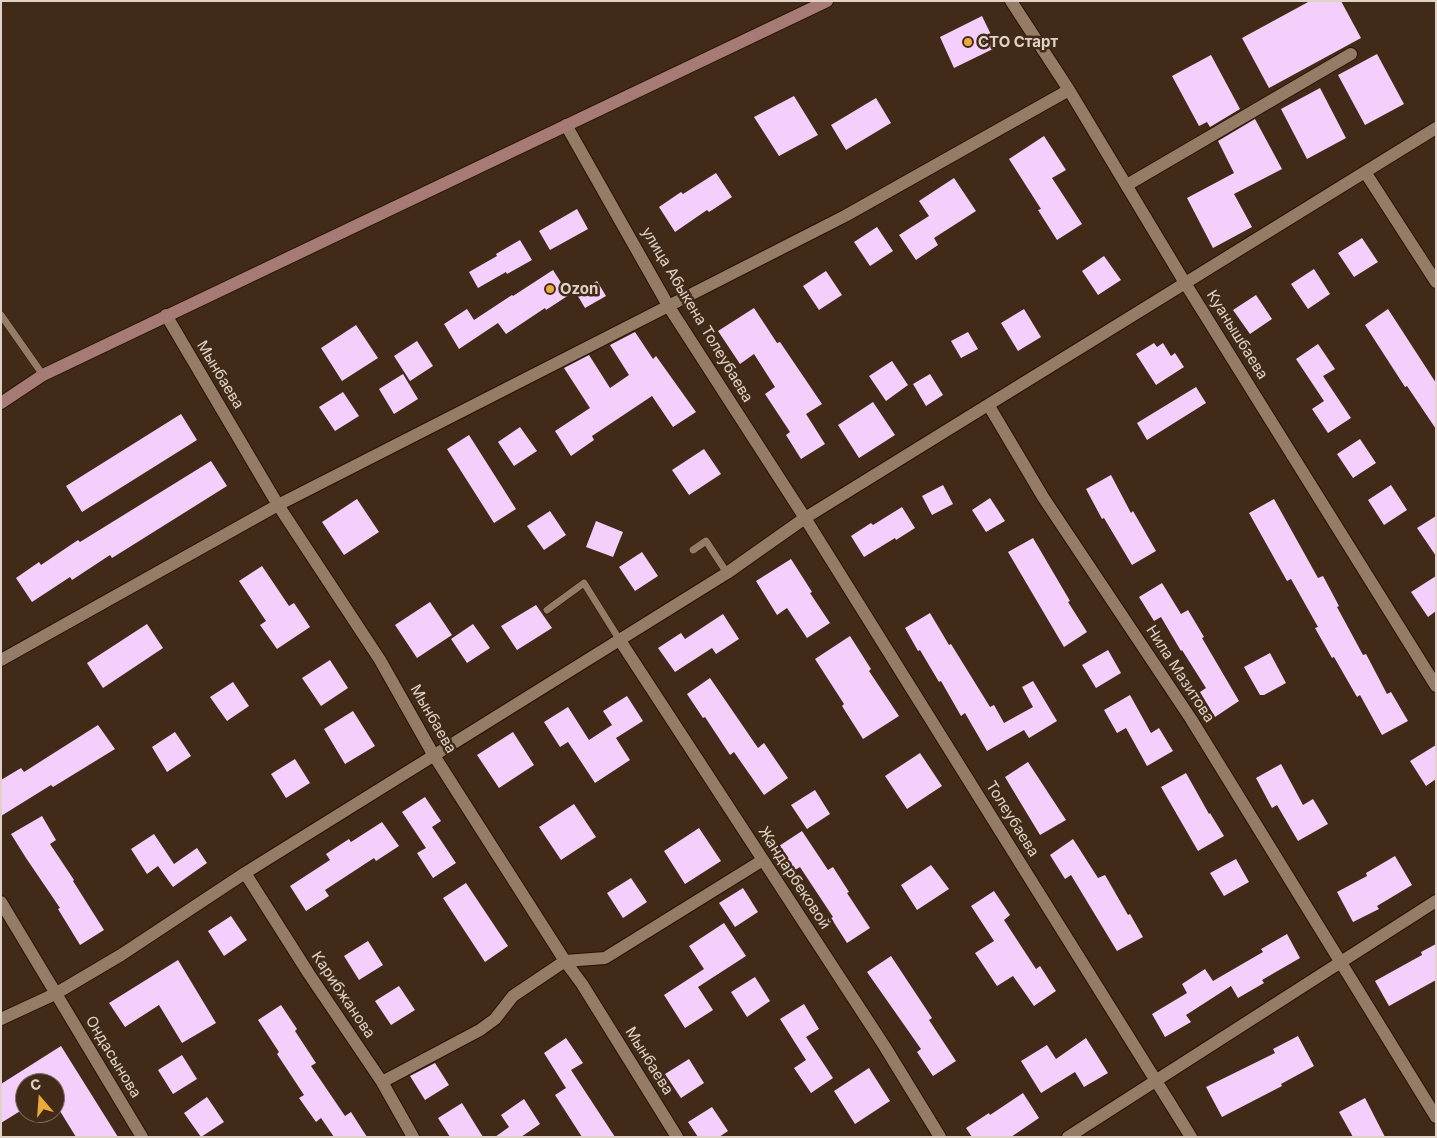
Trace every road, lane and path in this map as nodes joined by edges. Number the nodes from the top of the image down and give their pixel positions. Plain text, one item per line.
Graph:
1 (826, 1) edge
2 (1012, 1) edge
3 (1352, 54) dead end
4 (1069, 90) junction
5 (566, 125) junction
6 (1436, 128) edge
7 (1365, 172) junction
8 (1127, 185) junction
9 (1185, 282) junction
10 (1436, 282) edge
11 (669, 307) junction
12 (1, 315) edge
13 (166, 315) junction
14 (44, 375) junction
15 (1, 403) edge
16 (989, 406) junction
17 (278, 505) junction
18 (805, 518) junction
19 (693, 550) dead end
20 (727, 573) junction
21 (548, 610) dead end
22 (619, 639) junction
23 (1, 660) edge
24 (1436, 686) edge
25 (434, 754) junction
26 (763, 860) junction
27 (245, 873) junction
28 (1436, 901) edge
29 (1, 902) edge
30 (565, 961) junction
31 (1341, 962) junction
32 (55, 994) junction
33 (1, 1019) edge
34 (382, 1082) junction
35 (1156, 1082) junction
36 (1436, 1117) edge
37 (142, 1137) edge
38 (413, 1137) edge
39 (677, 1137) edge
40 (940, 1137) edge
41 (1068, 1137) edge
42 (1191, 1137) edge

1 - 5 main road
2 - 4 street, Куанышбаева
3 - 8 street
4 - 8 street, Куанышбаева
4 - 11 street
5 - 11 street, улица Абыкена Толеубаева
5 - 13 main road
6 - 7 street
7 - 9 street
7 - 10 street
8 - 9 street, Куанышбаева
9 - 16 street
9 - 24 street, Куанышбаева
11 - 17 street
11 - 18 street, улица Абыкена Толеубаева
12 - 14 lane
13 - 14 main road
13 - 17 street, Мынбаева
14 - 15 main road
16 - 18 street
16 - 31 street, Нила Мазитова
17 - 23 street
17 - 25 street, Мынбаева
18 - 20 street
18 - 35 street, Толеубаева
19 - 20 lane
20 - 22 street
21 - 22 lane
22 - 25 street
22 - 26 street, Жандарбековой
25 - 27 street
25 - 30 street, Мынбаева
26 - 30 street
26 - 40 street, Жандарбековой
27 - 32 street
27 - 34 street, Карибжанова
28 - 31 street
29 - 32 street, Ондасынова
30 - 34 street
30 - 39 street, Мынбаева
31 - 35 street
31 - 36 street, Нила Мазитова
32 - 33 street
32 - 37 street, Ондасынова
34 - 38 street, Карибжанова
35 - 41 street
35 - 42 street, Толеубаева

